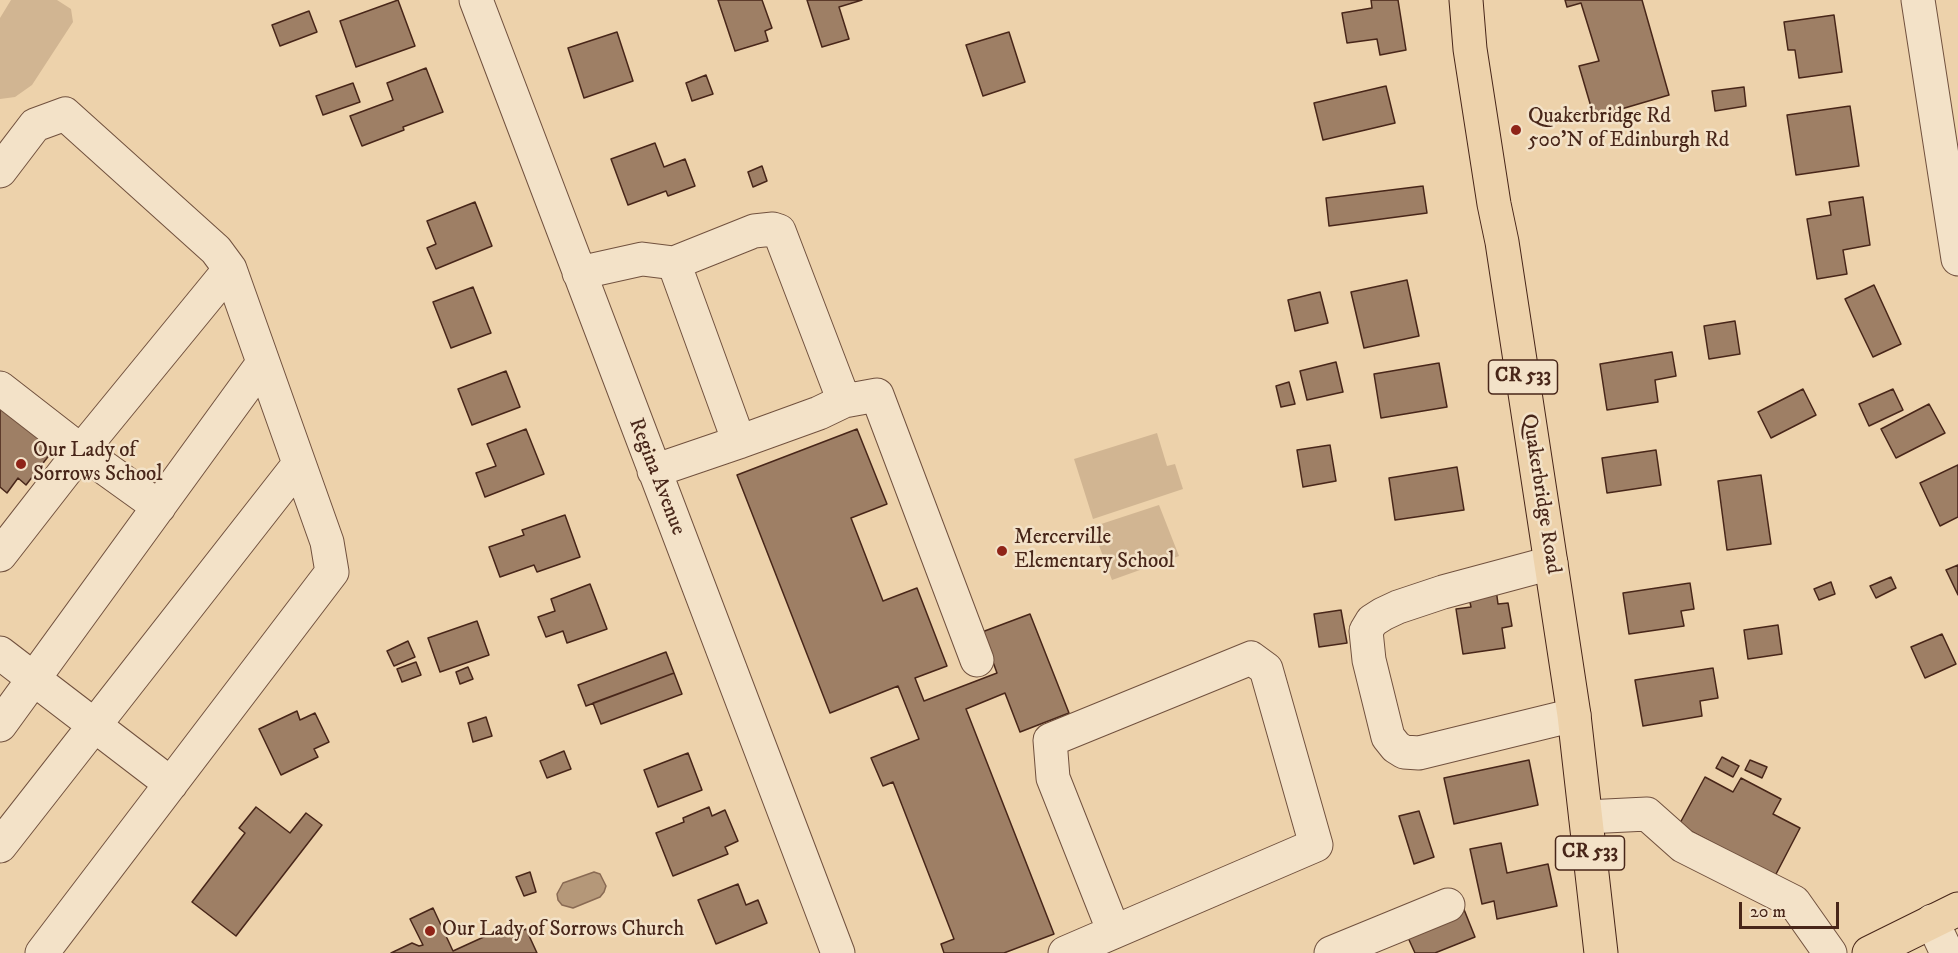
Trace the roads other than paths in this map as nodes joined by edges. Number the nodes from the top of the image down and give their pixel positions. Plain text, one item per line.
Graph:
1 (477, 0) edge
2 (1466, 0) edge
3 (1918, 0) edge
4 (0, 171) edge
5 (1958, 259) edge
6 (674, 263) junction
7 (230, 269) junction
8 (579, 273) junction
9 (263, 363) junction
10 (0, 388) edge
11 (844, 401) junction
12 (739, 442) junction
13 (81, 451) junction
14 (299, 464) junction
15 (654, 471) junction
16 (159, 507) junction
17 (0, 555) edge
18 (1551, 563) junction
19 (0, 653) edge
20 (976, 660) dead end
21 (33, 679) junction
22 (1574, 715) junction
23 (95, 724) junction
24 (0, 725) edge
25 (171, 784) junction
26 (1586, 817) junction
27 (0, 846) edge
28 (1448, 905) dead end
29 (1945, 915) edge
30 (1114, 932) junction
31 (42, 953) edge
32 (838, 953) edge
33 (1065, 953) edge
34 (1331, 953) edge
35 (1601, 953) edge
36 (1830, 953) edge
37 (1869, 953) edge
38 (1947, 953) edge

1 - 8 street, Regina Avenue
2 - 18 main road, Quakerbridge Road / CR 533
3 - 5 street
4 - 7 street
6 - 8 street
6 - 11 street
6 - 12 street
7 - 9 street
7 - 13 street
8 - 15 street, Regina Avenue
9 - 14 street
9 - 16 street
10 - 13 street
11 - 12 street
11 - 20 street
12 - 15 street
13 - 16 street
13 - 17 street
14 - 23 street
14 - 25 street
15 - 32 street, Regina Avenue
16 - 21 street
18 - 22 main road, Quakerbridge Road / CR 533
18 - 22 street
19 - 21 street
21 - 23 street
21 - 24 street
22 - 26 main road, Quakerbridge Road / CR 533
23 - 25 street
23 - 27 street
25 - 31 street
26 - 35 main road, Quakerbridge Road / CR 533
26 - 36 street
28 - 34 street
29 - 37 main road
29 - 38 street
30 - 30 street
30 - 33 street

